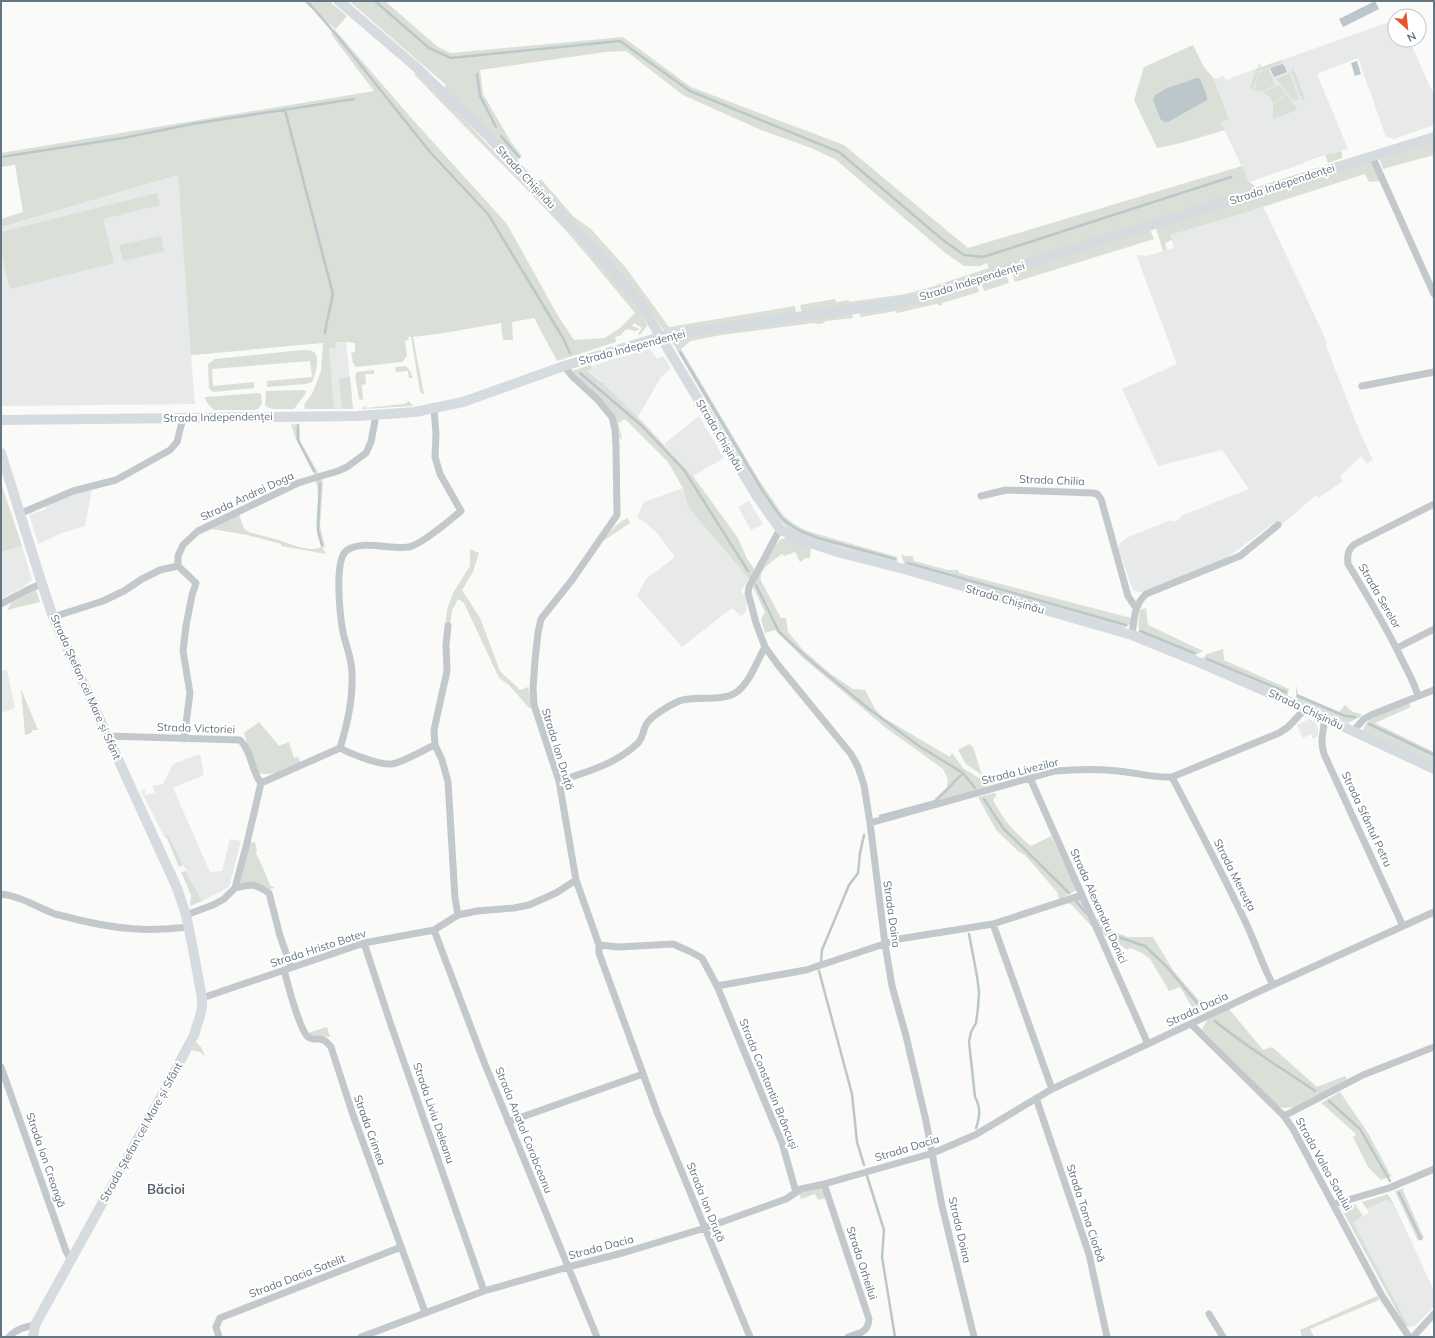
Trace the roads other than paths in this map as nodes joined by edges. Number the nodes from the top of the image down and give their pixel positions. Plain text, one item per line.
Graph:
1 (339, 1) edge
2 (1434, 137) edge
3 (1372, 156) junction
4 (1434, 294) edge
5 (660, 338) junction
6 (564, 366) junction
7 (1434, 372) edge
8 (1362, 386) dead end
9 (434, 409) junction
10 (376, 415) junction
11 (183, 418) junction
12 (1, 420) edge
13 (1, 453) edge
14 (981, 496) dead end
15 (1434, 504) edge
16 (19, 514) junction
17 (1278, 525) dead end
18 (780, 529) junction
19 (178, 566) junction
20 (42, 584) junction
21 (1, 604) edge
22 (1136, 608) junction
23 (54, 617) junction
24 (448, 626) dead end
25 (1434, 629) edge
26 (1132, 635) junction
27 (765, 647) junction
28 (1397, 648) junction
29 (1434, 690) edge
30 (1418, 696) junction
31 (1304, 709) junction
32 (1325, 719) junction
33 (1353, 731) junction
34 (107, 736) junction
35 (184, 738) junction
36 (435, 745) junction
37 (340, 748) junction
38 (1434, 769) edge
39 (1172, 777) junction
40 (1030, 778) junction
41 (559, 781) junction
42 (261, 783) junction
43 (870, 823) junction
44 (576, 880) junction
45 (235, 888) junction
46 (1, 894) edge
47 (1082, 895) junction
48 (1434, 912) edge
49 (186, 915) junction
50 (458, 915) junction
51 (993, 924) junction
52 (1403, 926) junction
53 (188, 927) junction
54 (434, 930) junction
55 (364, 943) junction
56 (885, 944) junction
57 (599, 946) junction
58 (287, 969) junction
59 (1273, 985) junction
60 (717, 986) junction
61 (202, 998) junction
62 (1190, 1024) junction
63 (1148, 1044) junction
64 (1434, 1047) edge
65 (1, 1067) edge
66 (643, 1074) junction
67 (1052, 1089) junction
68 (1036, 1098) junction
69 (1284, 1116) junction
70 (508, 1122) junction
71 (933, 1153) junction
72 (1434, 1169) edge
73 (824, 1184) junction
74 (796, 1192) junction
75 (1334, 1204) junction
76 (705, 1228) junction
77 (401, 1247) junction
78 (71, 1260) junction
79 (568, 1267) junction
80 (484, 1291) junction
81 (425, 1312) junction
82 (1209, 1314) dead end
83 (1434, 1314) edge
84 (35, 1325) junction
85 (9, 1337) edge
86 (33, 1337) edge
87 (219, 1337) edge
88 (361, 1337) edge
89 (597, 1337) edge
90 (750, 1337) edge
91 (848, 1337) edge
92 (974, 1337) edge
93 (1108, 1337) edge
94 (1223, 1337) edge
95 (1409, 1337) edge
96 (1413, 1337) edge

1 - 5 main road, Strada Chișinău
2 - 3 main road, Strada Independenței
3 - 4 street
3 - 5 main road, Strada Independenței
5 - 6 main road, Strada Independenței
5 - 18 main road, Strada Chișinău
6 - 9 main road, Strada Independenței
6 - 41 street, Strada Ion Druță
7 - 8 street
9 - 10 main road, Strada Independenței
9 - 37 street
10 - 11 main road, Strada Independenței
10 - 19 street, Strada Andrei Doga
11 - 12 main road, Strada Independenței
11 - 16 street
13 - 16 main road, Strada Ștefan cel Mare și Sfânt
14 - 22 street, Strada Chilia
15 - 28 street, Strada Serelor
16 - 20 main road, Strada Ștefan cel Mare și Sfânt
17 - 22 street
18 - 26 main road, Strada Chișinău
18 - 27 street, Strada Doina
19 - 23 street
19 - 35 street
20 - 21 street
20 - 23 main road, Strada Ștefan cel Mare și Sfânt
22 - 26 street
23 - 34 main road, Strada Ștefan cel Mare și Sfânt
24 - 36 street
25 - 28 street
26 - 31 main road, Strada Chișinău
27 - 41 street
27 - 43 street, Strada Doina
28 - 30 street, Strada Serelor
29 - 30 street
30 - 33 street
31 - 32 main road, Strada Chișinău
31 - 39 street, Strada Livezilor
32 - 33 main road, Strada Chișinău
32 - 52 street, Strada Sfântul Petru
33 - 38 main road, Strada Chișinău
34 - 35 street, Strada Victoriei
34 - 49 main road, Strada Ștefan cel Mare și Sfânt
35 - 42 street, Strada Victoriei
36 - 37 street
36 - 50 street
37 - 42 street
39 - 40 street, Strada Livezilor
39 - 59 street, Strada Mereuța
40 - 43 street, Strada Livezilor
40 - 47 street, Strada Alexandru Donici
41 - 44 street, Strada Ion Druță
42 - 45 street
43 - 56 street, Strada Doina
44 - 50 street, Strada Hristo Botev
44 - 57 street, Strada Ion Druță
45 - 49 street
45 - 58 street, Strada Crimea
46 - 53 street
47 - 51 street
47 - 63 street, Strada Alexandru Donici
48 - 52 street, Strada Dacia
49 - 53 main road, Strada Ștefan cel Mare și Sfânt
50 - 54 street, Strada Hristo Botev
51 - 56 street
51 - 67 street
52 - 59 street, Strada Dacia
53 - 61 main road, Strada Ștefan cel Mare și Sfânt
54 - 55 street, Strada Hristo Botev
54 - 70 street, Strada Anatol Corobceanu
55 - 58 street, Strada Hristo Botev
55 - 80 street, Strada Liviu Deleanu
56 - 60 street
56 - 71 street, Strada Doina
57 - 60 street, Strada Constantin Brâncuși
57 - 66 street, Strada Ion Druță
58 - 61 street, Strada Hristo Botev
58 - 77 street, Strada Crimea
59 - 62 street, Strada Dacia
60 - 74 street, Strada Constantin Brâncuși
61 - 78 main road, Strada Ștefan cel Mare și Sfânt
62 - 63 street, Strada Dacia
62 - 69 street, Strada Valea Satului
63 - 67 street, Strada Dacia
64 - 69 street
65 - 78 street, Strada Ion Creangă
66 - 70 street
66 - 76 street, Strada Ion Druță
67 - 68 street, Strada Dacia
68 - 71 street, Strada Dacia
68 - 93 street, Strada Toma Ciorbă
69 - 75 street, Strada Valea Satului
70 - 79 street, Strada Anatol Corobceanu
71 - 73 street, Strada Dacia
71 - 92 street, Strada Doina
72 - 75 street
73 - 74 street, Strada Dacia
73 - 91 street, Strada Orheilui
74 - 76 street, Strada Dacia
75 - 95 street, Strada Valea Satului
76 - 79 street, Strada Dacia
76 - 90 street, Strada Ion Druță
77 - 81 street, Strada Crimea
77 - 87 street, Strada Dacia Satelit
78 - 84 main road, Strada Ștefan cel Mare și Sfânt
79 - 80 street, Strada Dacia
79 - 89 street, Strada Anatol Corobceanu
80 - 81 street, Strada Dacia
81 - 88 street, Strada Dacia
82 - 94 street
83 - 96 street
84 - 85 street
84 - 86 main road, Strada Ștefan cel Mare și Sfânt

